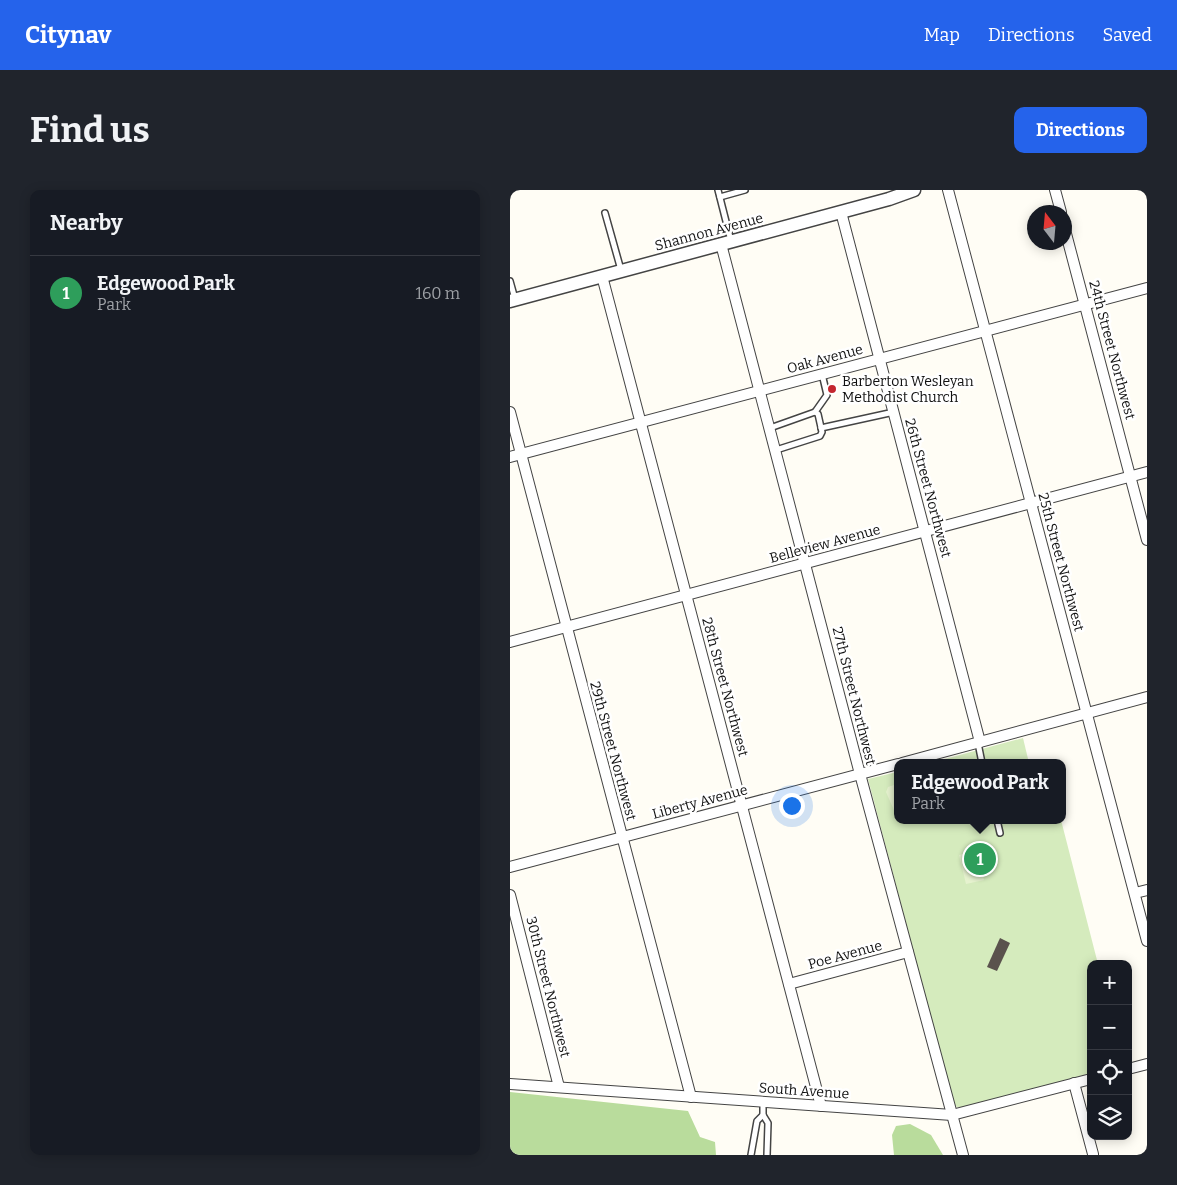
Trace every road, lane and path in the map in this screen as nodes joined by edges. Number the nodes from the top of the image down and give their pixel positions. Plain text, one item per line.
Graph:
1 (718, 190) edge
2 (745, 190) edge
3 (914, 190) edge
4 (948, 190) edge
5 (1055, 190) edge
6 (720, 197) junction
7 (1059, 205) edge
8 (841, 212) junction
9 (606, 213) dead end
10 (726, 243) junction
11 (1070, 250) edge
12 (621, 271) junction
13 (602, 276) junction
14 (510, 281) edge
15 (1147, 288) edge
16 (513, 300) edge
17 (1085, 304) junction
18 (986, 331) junction
19 (880, 359) junction
20 (822, 374) junction
21 (760, 390) junction
22 (510, 412) edge
23 (815, 412) junction
24 (894, 412) junction
25 (640, 422) junction
26 (770, 428) junction
27 (821, 428) junction
28 (776, 450) junction
29 (521, 454) junction
30 (510, 457) edge
31 (1147, 472) edge
32 (1130, 476) junction
33 (1031, 503) junction
34 (925, 532) junction
35 (1147, 540) edge
36 (806, 564) junction
37 (686, 595) junction
38 (566, 627) junction
39 (510, 642) edge
40 (1147, 697) edge
41 (1087, 713) junction
42 (979, 742) junction
43 (917, 759) edge
44 (981, 759) edge
45 (894, 765) edge
46 (860, 774) junction
47 (742, 805) junction
48 (998, 824) edge
49 (1000, 833) dead end
50 (622, 837) junction
51 (510, 867) edge
52 (1147, 890) edge
53 (1134, 893) junction
54 (510, 895) edge
55 (1147, 941) edge
56 (908, 952) junction
57 (789, 984) junction
58 (1147, 1064) edge
59 (1132, 1068) edge
60 (1087, 1080) edge
61 (510, 1084) edge
62 (1074, 1084) junction
63 (560, 1087) junction
64 (691, 1097) junction
65 (763, 1102) junction
66 (821, 1106) junction
67 (763, 1115) junction
68 (952, 1116) junction
69 (1092, 1154) dead end
70 (751, 1155) edge
71 (767, 1155) edge
72 (963, 1155) edge

1 - 6 lane
2 - 6 lane
3 - 8 street, Shannon Avenue
4 - 18 street, 25th Street Northwest
5 - 7 street
6 - 10 lane
8 - 10 street, Shannon Avenue
8 - 19 street, 26th Street Northwest
9 - 12 lane
10 - 12 street, Shannon Avenue
10 - 21 street, 27th Street Northwest
11 - 17 street, 24th Street Northwest
12 - 13 street, Shannon Avenue
13 - 16 street, Shannon Avenue
13 - 25 street, 28th Street Northwest
14 - 16 lane
15 - 17 street, Oak Avenue
17 - 18 street, Oak Avenue
17 - 32 street, 24th Street Northwest
18 - 19 street, Oak Avenue
18 - 33 street, 25th Street Northwest
19 - 20 street, Oak Avenue
19 - 24 street, 26th Street Northwest
20 - 21 street, Oak Avenue
20 - 23 lane
21 - 25 street, Oak Avenue
21 - 26 street, 27th Street Northwest
22 - 29 street, 29th Street Northwest
23 - 26 lane
23 - 27 lane
24 - 27 lane
24 - 34 street, 26th Street Northwest
25 - 29 street, Oak Avenue
25 - 37 street, 28th Street Northwest
26 - 28 street, 27th Street Northwest
27 - 28 lane
28 - 36 street, 27th Street Northwest
29 - 30 street, Oak Avenue
29 - 38 street, 29th Street Northwest
31 - 32 street, Belleview Avenue
32 - 33 street, Belleview Avenue
32 - 35 street, 24th Street Northwest
33 - 34 street, Belleview Avenue
33 - 41 street, 25th Street Northwest
34 - 36 street, Belleview Avenue
34 - 42 street, 26th Street Northwest
36 - 37 street, Belleview Avenue
36 - 46 street, 27th Street Northwest
37 - 38 street, Belleview Avenue
37 - 47 street, 28th Street Northwest
38 - 39 street, Belleview Avenue
38 - 50 street, 29th Street Northwest
40 - 41 street
41 - 42 street
41 - 53 street, 25th Street Northwest
42 - 43 street
42 - 44 lane
45 - 46 street, Liberty Avenue
46 - 47 street, Liberty Avenue
46 - 56 street, 27th Street Northwest
47 - 50 street, Liberty Avenue
47 - 57 street, 28th Street Northwest
48 - 49 lane
50 - 51 street, Liberty Avenue
50 - 64 street, 29th Street Northwest
52 - 53 street
53 - 55 street, 25th Street Northwest
54 - 63 street, 30th Street Northwest
56 - 57 street, Poe Avenue
56 - 68 street, 27th Street Northwest
57 - 66 street, 28th Street Northwest
58 - 59 street
60 - 62 street, South Avenue
61 - 63 street, South Avenue
62 - 68 street, South Avenue
62 - 69 street
63 - 64 street, South Avenue
64 - 65 street, South Avenue
65 - 66 street, South Avenue
65 - 67 lane
66 - 68 street, South Avenue
67 - 70 lane
67 - 71 lane
68 - 72 street, 27th Street Northwest

